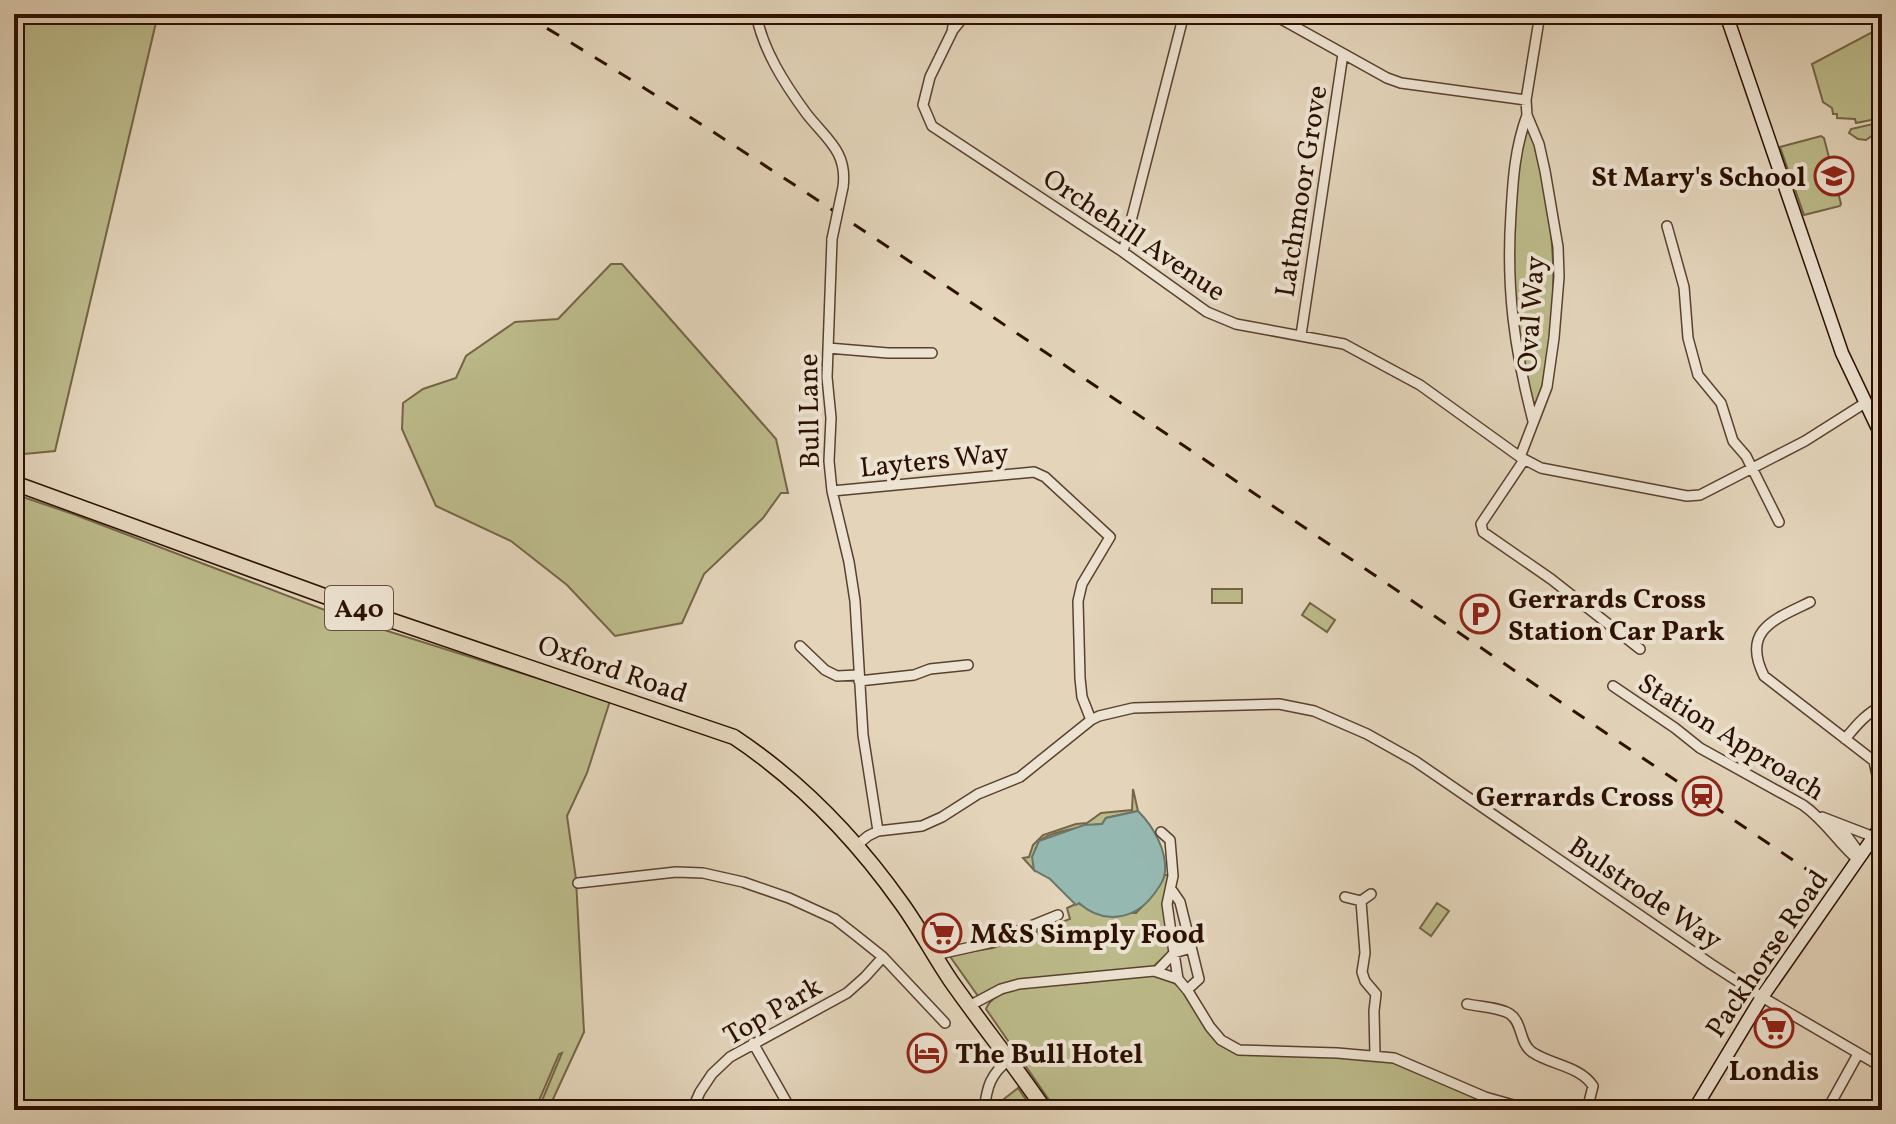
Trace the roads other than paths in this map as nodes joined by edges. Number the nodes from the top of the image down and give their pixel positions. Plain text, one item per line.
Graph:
1 (756, 14) edge
2 (955, 14) edge
3 (966, 14) edge
4 (1184, 14) edge
5 (1272, 14) edge
6 (1540, 14) edge
7 (1726, 14) edge
8 (952, 32) junction
9 (1343, 54) junction
10 (1526, 100) junction
11 (1527, 115) junction
12 (1667, 226) dead end
13 (1123, 252) junction
14 (1301, 335) junction
15 (828, 348) junction
16 (932, 353) dead end
17 (1865, 403) junction
18 (1533, 421) junction
19 (1882, 435) edge
20 (1522, 458) junction
21 (1752, 468) junction
22 (14, 483) edge
23 (832, 491) junction
24 (1779, 522) dead end
25 (1810, 602) dead end
26 (800, 646) dead end
27 (1640, 649) dead end
28 (968, 665) dead end
29 (859, 678) junction
30 (1613, 686) dead end
31 (1882, 706) edge
32 (1091, 720) junction
33 (1845, 739) junction
34 (1882, 780) edge
35 (1819, 816) junction
36 (1882, 825) edge
37 (878, 831) junction
38 (1161, 832) dead end
39 (1874, 837) junction
40 (856, 846) junction
41 (1859, 857) junction
42 (578, 883) dead end
43 (1171, 889) junction
44 (1371, 894) dead end
45 (1345, 897) dead end
46 (1361, 901) junction
47 (1058, 915) dead end
48 (1185, 926) junction
49 (1170, 930) junction
50 (1191, 948) junction
51 (1174, 953) junction
52 (883, 957) junction
53 (936, 957) junction
54 (1157, 971) junction
55 (1178, 979) junction
56 (1187, 990) junction
57 (1762, 997) junction
58 (1467, 1004) dead end
59 (969, 1006) junction
60 (945, 1023) dead end
61 (753, 1043) junction
62 (1858, 1054) junction
63 (1375, 1055) junction
64 (1010, 1059) junction
65 (1882, 1067) edge
66 (692, 1110) edge
67 (791, 1110) edge
68 (984, 1110) edge
69 (1045, 1110) edge
70 (1531, 1110) edge
71 (1587, 1110) edge
72 (1694, 1110) edge
73 (1827, 1110) edge

1 - 15 street, Bull Lane, bridge
2 - 8 street, Orchehill Avenue
3 - 8 street
4 - 13 street
5 - 9 street
6 - 10 street, Oval Way
7 - 17 main road
8 - 13 street, Orchehill Avenue
9 - 10 street
9 - 14 street, Latchmoor Grove
10 - 11 street, Oval Way
11 - 18 street, Oval Way
11 - 18 street, Oval Way
12 - 21 street
13 - 14 street, Orchehill Avenue
14 - 20 street, Orchehill Avenue
15 - 16 street
15 - 23 street, Bull Lane
17 - 19 main road
17 - 21 street, Orchehill Avenue
18 - 20 street, Oval Way
20 - 21 street, Orchehill Avenue
20 - 27 street, Oval Way
21 - 24 street
22 - 40 main road, Oxford Road / A40
23 - 29 street, Bull Lane
23 - 32 street, Layters Way
25 - 33 street
26 - 29 street
28 - 29 street
29 - 37 street, Bull Lane
30 - 35 street, Station Approach
31 - 33 street
32 - 37 street, Bulstrode Way
32 - 57 street, Bulstrode Way
33 - 34 street
35 - 39 street
35 - 41 street
36 - 39 main road, Packhorse Road
37 - 40 street, Bulstrode Way
38 - 43 street
39 - 41 main road, Packhorse Road
40 - 53 main road, Oxford Road / A40
41 - 57 main road, Packhorse Road
42 - 52 street
43 - 48 street
43 - 49 street
44 - 46 street
45 - 46 street
46 - 63 street
47 - 53 street
48 - 49 street
48 - 50 street
49 - 51 street
50 - 51 street
50 - 56 street
51 - 54 street
51 - 55 street
52 - 60 street
52 - 61 street, Top Park
53 - 59 main road, Oxford Road / A40
54 - 55 street
54 - 59 street
55 - 56 street
56 - 63 street
57 - 62 street, Bulstrode Way
57 - 72 main road, Packhorse Road
58 - 71 street
59 - 64 main road, Oxford Road / A40
61 - 66 street, Top Park
61 - 67 street
62 - 65 street, Bulstrode Way
62 - 73 street
63 - 70 street
64 - 68 street
64 - 69 main road, Oxford Road / A40

